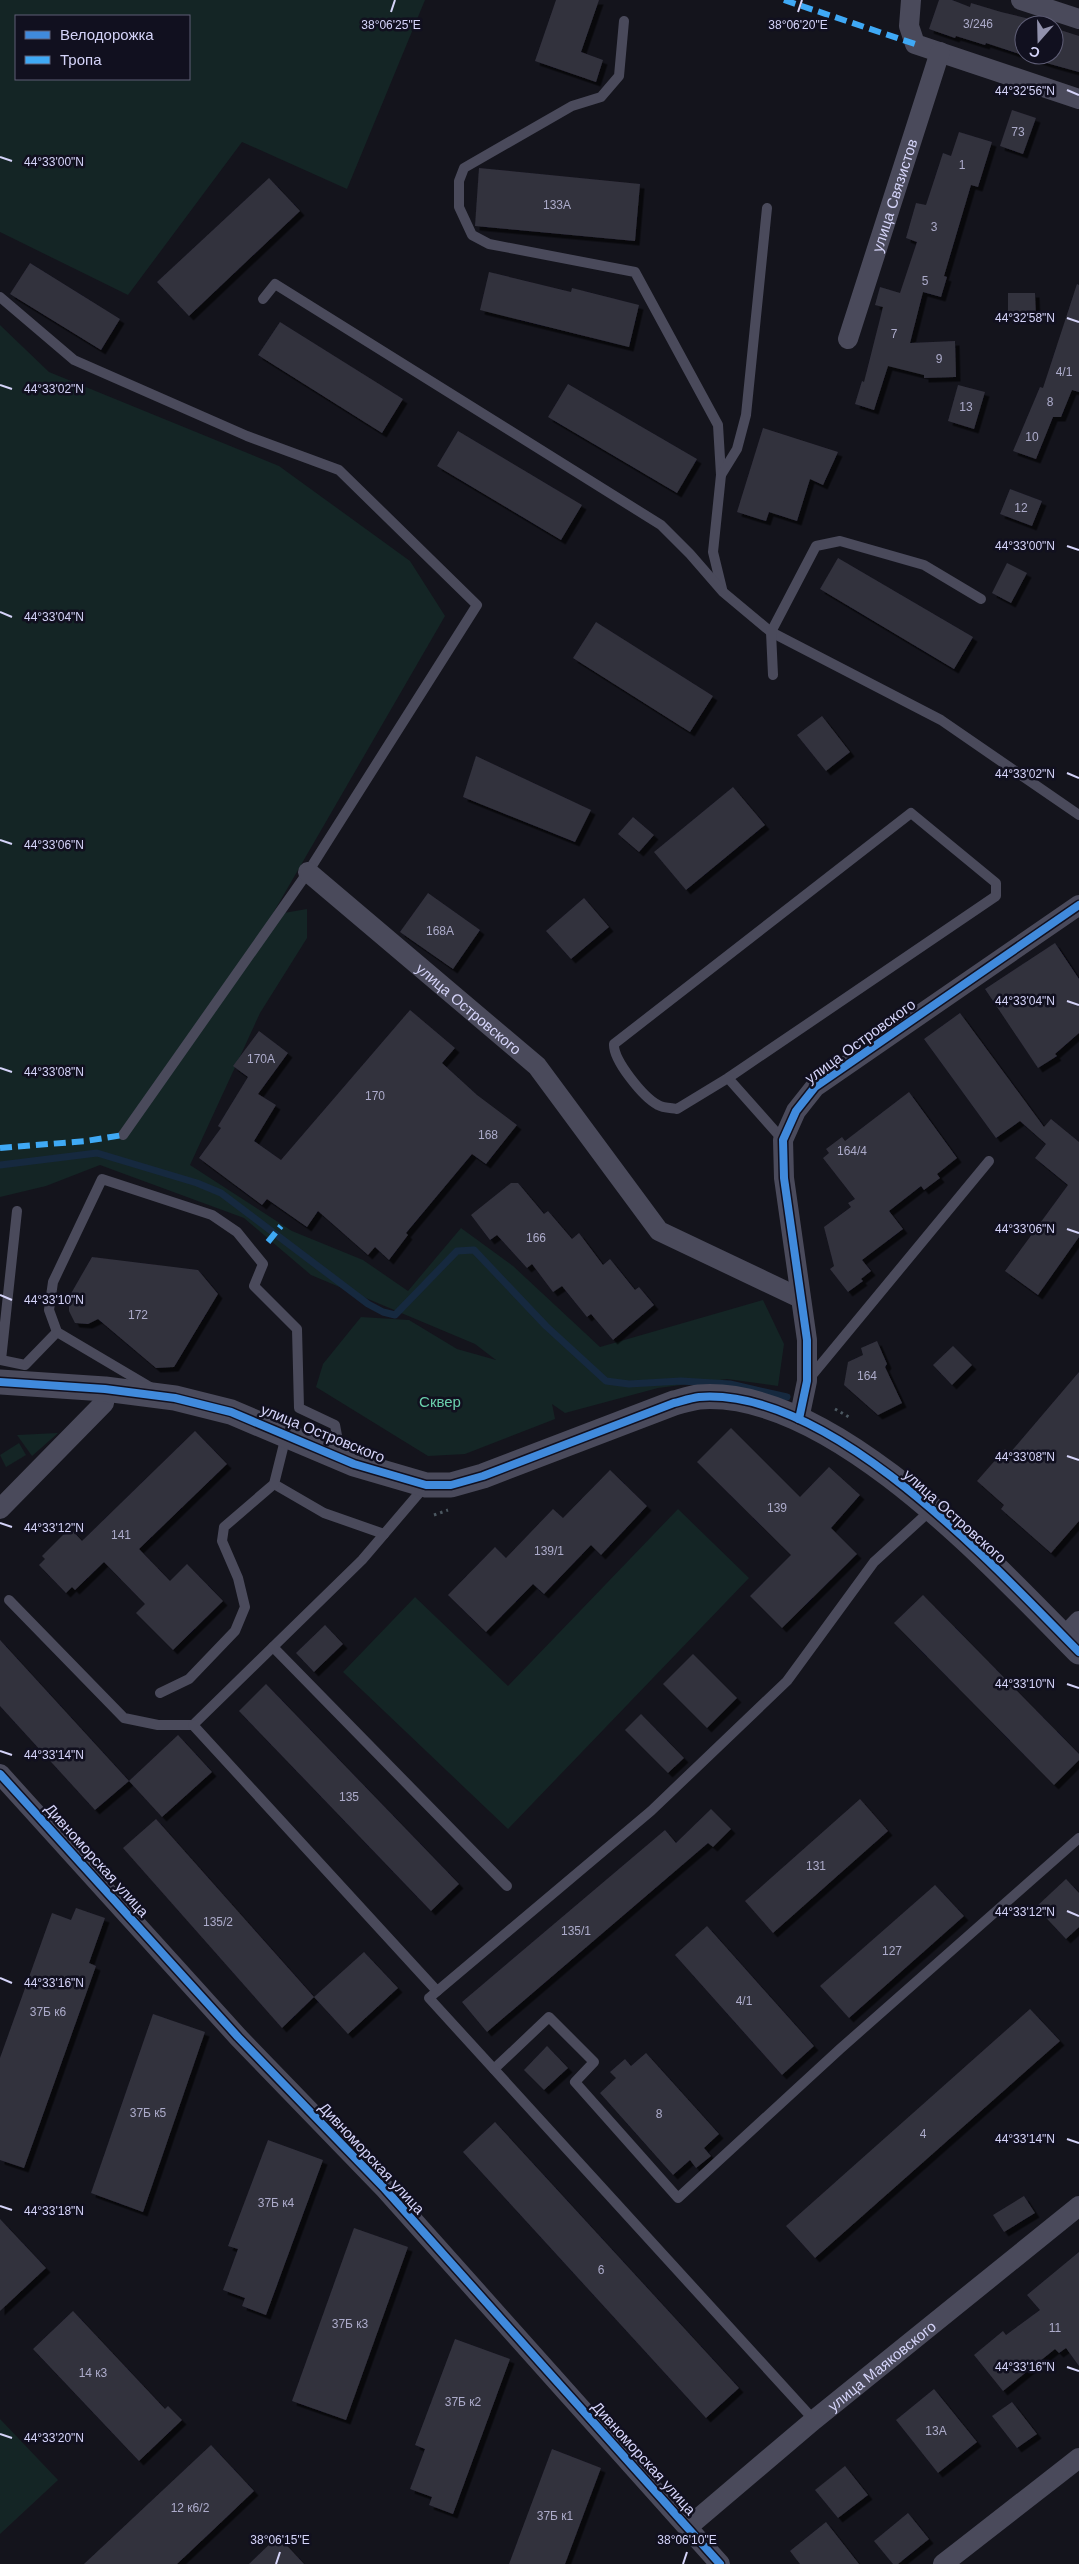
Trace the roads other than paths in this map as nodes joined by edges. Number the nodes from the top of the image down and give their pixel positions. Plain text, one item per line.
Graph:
1 (912, 0) edge
2 (1020, 0) edge
3 (1079, 19) edge
4 (624, 21) dead end
5 (940, 52) junction
6 (1079, 99) edge
7 (767, 208) dead end
8 (0, 297) edge
9 (263, 299) dead end
10 (848, 338) dead end
11 (721, 475) junction
12 (723, 592) junction
13 (981, 599) dead end
14 (771, 632) junction
15 (773, 675) dead end
16 (1079, 815) edge
17 (308, 872) junction
18 (1079, 905) edge
19 (728, 1078) junction
20 (124, 1135) dead end
21 (783, 1140) junction
22 (990, 1162) dead end
23 (17, 1211) dead end
24 (800, 1298) junction
25 (57, 1332) junction
26 (7, 1376) edge
27 (807, 1382) junction
28 (105, 1390) junction
29 (168, 1397) junction
30 (799, 1419) junction
31 (287, 1434) junction
32 (341, 1458) junction
33 (274, 1484) junction
34 (426, 1485) junction
35 (0, 1509) edge
36 (932, 1510) junction
37 (384, 1534) junction
38 (9, 1600) dead end
39 (1074, 1636) edge
40 (273, 1647) junction
41 (160, 1693) dead end
42 (193, 1725) junction
43 (0, 1774) edge
44 (1079, 1838) edge
45 (507, 1886) dead end
46 (437, 1991) junction
47 (494, 2069) junction
48 (1079, 2206) edge
49 (814, 2420) junction
50 (1076, 2465) edge
51 (688, 2527) junction
52 (720, 2564) edge
53 (943, 2564) edge

1 - 5 street
2 - 3 street
4 - 11 lane
5 - 6 street
5 - 10 street, улица Связистов
7 - 11 lane
8 - 17 lane
9 - 12 lane
11 - 12 lane
12 - 14 lane
13 - 14 lane
14 - 15 lane
14 - 16 lane
17 - 20 lane
17 - 24 street, улица Островского
18 - 21 street, улица Островского
19 - 19 lane
19 - 21 lane
21 - 24 street, улица Островского
22 - 27 lane
23 - 26 lane
24 - 27 street, улица Островского
25 - 26 lane
25 - 29 lane
25 - 32 lane
26 - 28 street, улица Островского
27 - 30 street, улица Островского
28 - 29 street, улица Островского
28 - 35 street
29 - 31 street, улица Островского
30 - 34 street, улица Островского
30 - 36 street, улица Островского
31 - 32 street, улица Островского
31 - 33 lane
32 - 34 street, улица Островского
33 - 37 lane
33 - 41 lane
34 - 37 lane
36 - 39 street, улица Островского
36 - 46 lane
37 - 40 lane
38 - 42 lane
40 - 42 lane
40 - 45 lane
42 - 46 lane
43 - 51 street, Дивноморская улица
44 - 47 lane
46 - 47 lane
47 - 49 lane
48 - 49 street, улица Маяковского
49 - 51 street, улица Маяковского
50 - 53 street
51 - 52 street, Дивноморская улица

